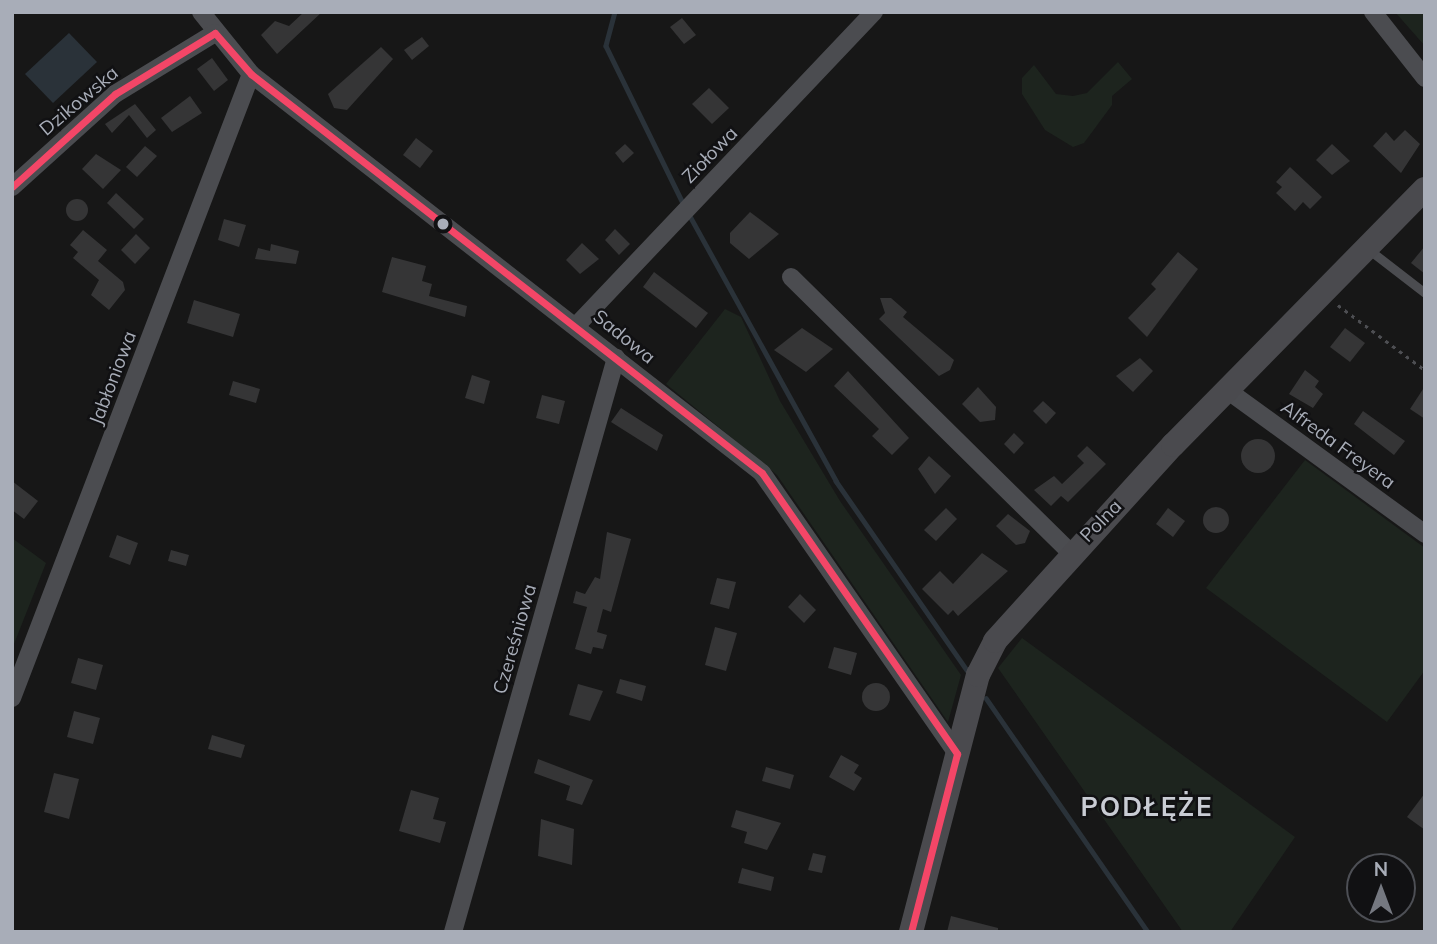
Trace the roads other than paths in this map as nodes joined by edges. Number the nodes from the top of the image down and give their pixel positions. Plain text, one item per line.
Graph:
1 (201, 12) edge
2 (874, 12) edge
3 (1373, 12) edge
4 (215, 33) junction
5 (251, 74) junction
6 (1425, 78) edge
7 (12, 187) edge
8 (1421, 198) edge
9 (1366, 248) junction
10 (791, 277) dead end
11 (1425, 293) edge
12 (576, 326) junction
13 (616, 358) junction
14 (1227, 390) junction
15 (1425, 534) edge
16 (1070, 553) junction
17 (12, 698) edge
18 (957, 754) junction
19 (453, 932) edge
20 (911, 932) edge

1 - 4 street, Sadowa
2 - 12 street, Ziołowa
3 - 6 street
4 - 5 street, Sadowa
4 - 7 street, Dzikowska
5 - 12 street, Sadowa
5 - 17 street, Jabłoniowa
8 - 9 street, Polna
9 - 11 lane
9 - 14 street, Polna
10 - 16 street
12 - 13 street, Sadowa
13 - 18 street, Sadowa
13 - 19 street, Czereśniowa
14 - 15 street, Alfreda Freyera
14 - 16 street, Polna
16 - 18 street, Polna
18 - 20 street, Polna

